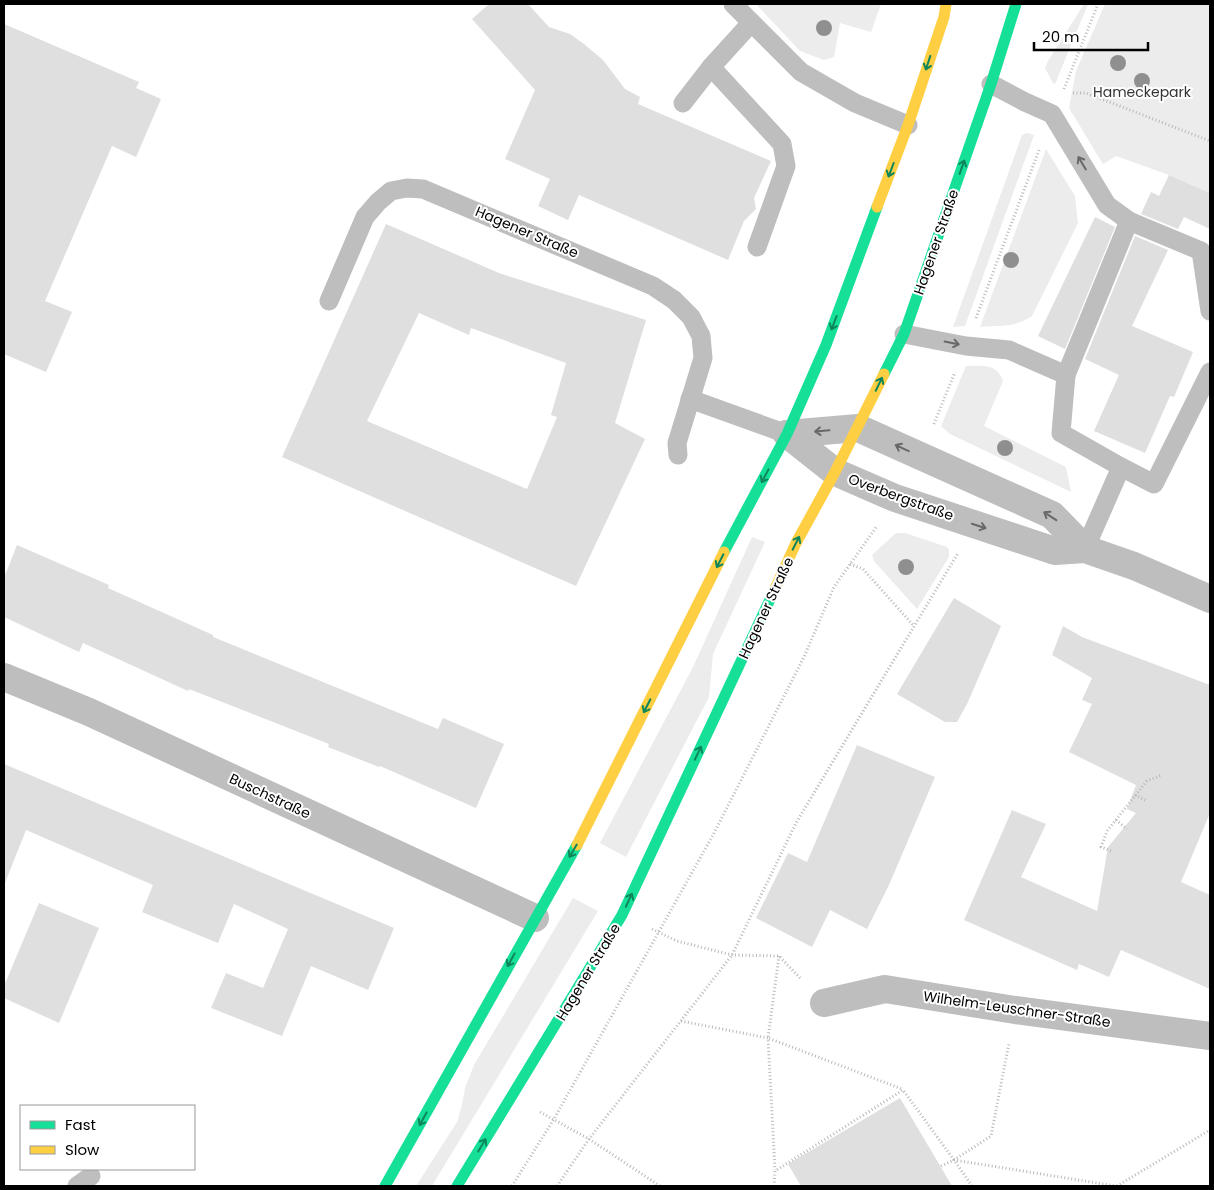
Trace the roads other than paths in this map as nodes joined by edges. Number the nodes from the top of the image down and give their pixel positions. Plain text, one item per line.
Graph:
1 (733, 4) edge
2 (946, 4) edge
3 (1016, 4) edge
4 (751, 23) junction
5 (711, 67) junction
6 (991, 84) junction
7 (683, 103) dead end
8 (908, 125) junction
9 (1129, 221) junction
10 (757, 247) dead end
11 (329, 301) dead end
12 (1210, 310) edge
13 (904, 334) junction
14 (1210, 372) edge
15 (1066, 375) junction
16 (690, 399) junction
17 (858, 428) junction
18 (787, 434) junction
19 (678, 455) dead end
20 (1121, 467) junction
21 (835, 472) junction
22 (1085, 549) junction
23 (1210, 599) edge
24 (4, 677) edge
25 (535, 918) junction
26 (824, 1003) road end
27 (1210, 1036) edge
28 (385, 1186) edge
29 (457, 1186) edge

1 - 4 lane
2 -> 8 main road
3 - 6 main road, Hagener Straße
4 - 5 lane
4 - 8 lane
5 - 7 lane
5 - 10 lane
9 -> 6 lane
13 -> 6 main road, Hagener Straße
8 -> 18 main road
9 - 12 lane
9 - 15 lane
11 - 16 lane, Hagener Straße
13 -> 15 lane
17 -> 13 main road, Hagener Straße
14 - 20 lane
15 - 20 lane
16 - 18 lane
16 - 19 lane, Hagener Straße
17 -> 18 street, Overbergstraße
17 - 21 main road, Hagener Straße
22 -> 17 street, Overbergstraße
18 - 21 street, Overbergstraße
18 -> 25 main road
20 - 22 lane
21 -> 22 street, Overbergstraße
29 -> 21 main road, Hagener Straße
22 - 23 street, Overbergstraße
24 - 25 street, Buschstraße
25 -> 28 main road
26 - 27 street, Wilhelm-Leuschner-Straße

